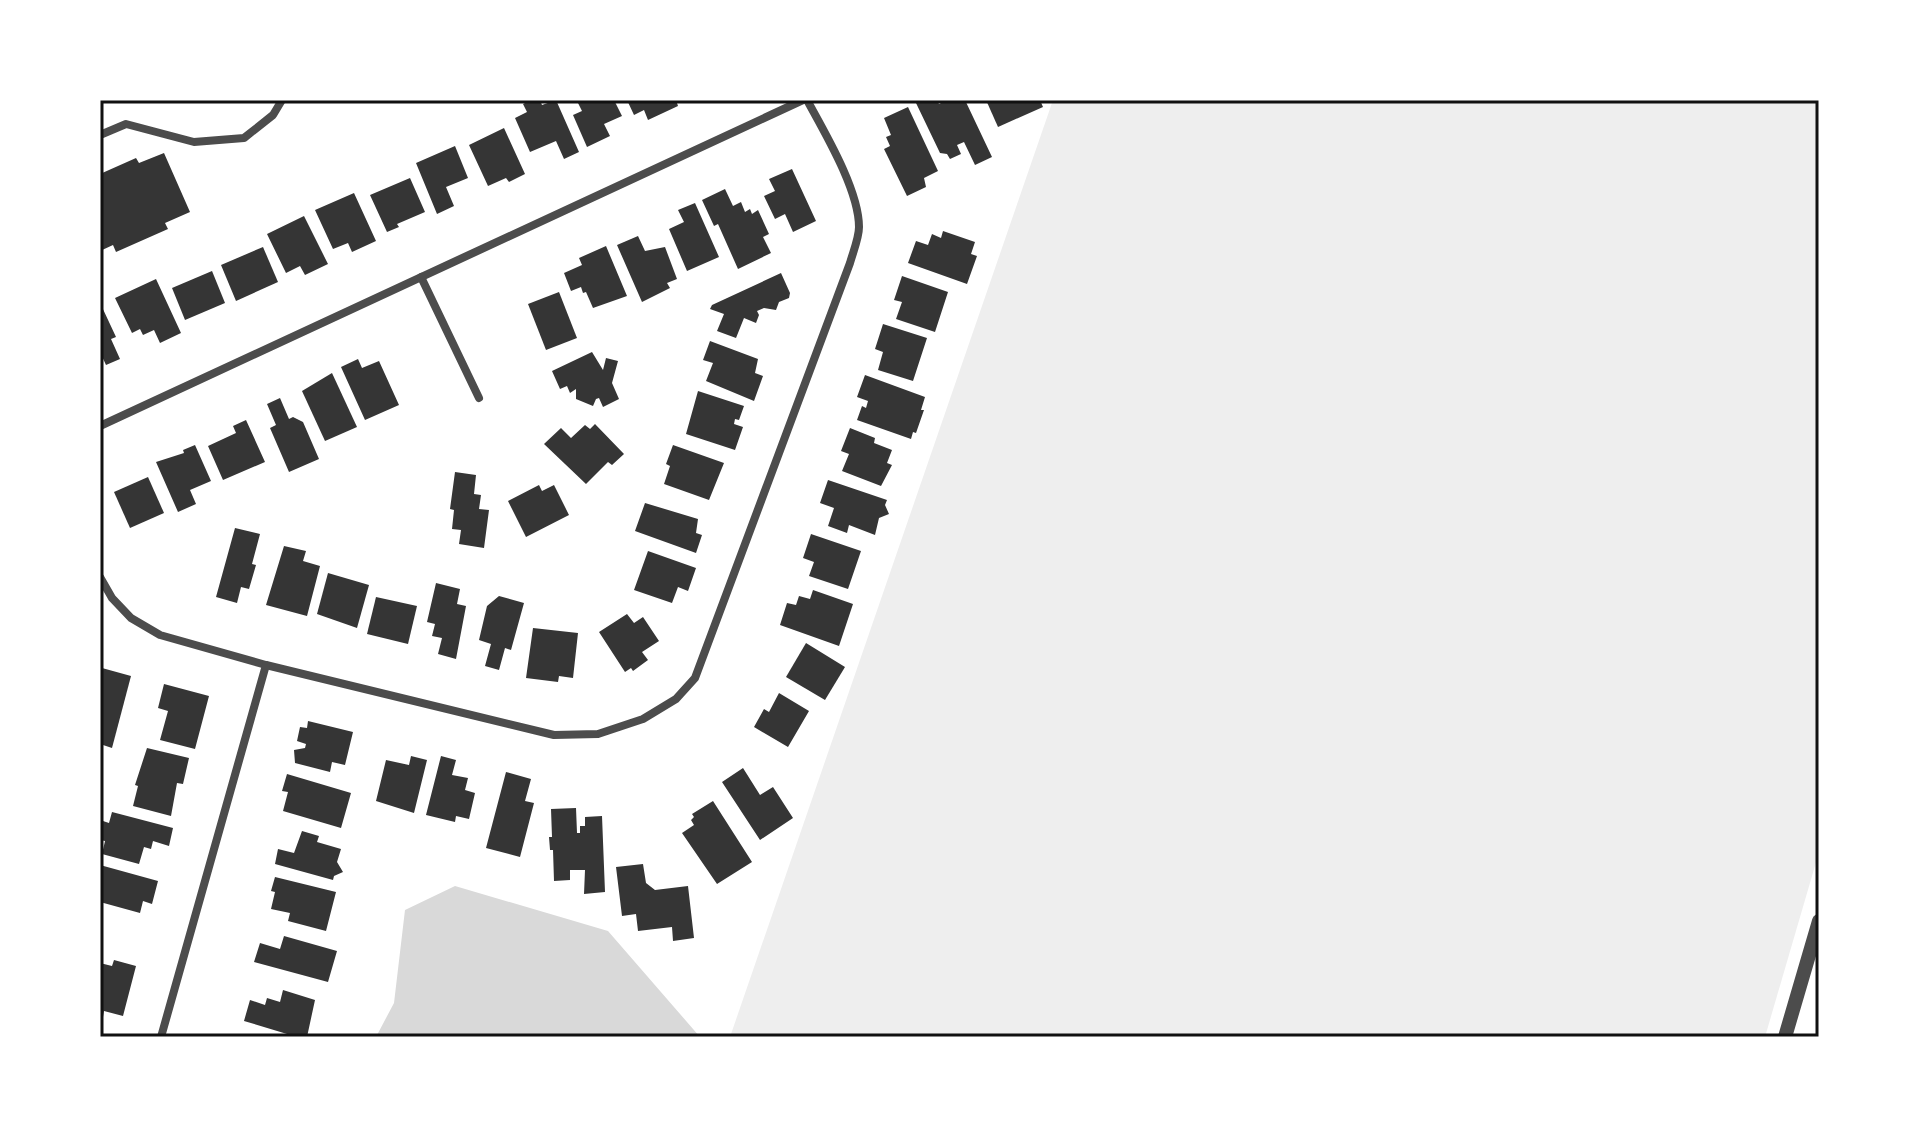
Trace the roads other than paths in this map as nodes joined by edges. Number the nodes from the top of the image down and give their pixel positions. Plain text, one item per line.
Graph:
1 (282, 100) edge
2 (805, 100) edge
3 (100, 135) edge
4 (421, 277) junction
5 (479, 398) dead end
6 (100, 426) edge
7 (100, 577) edge
8 (266, 665) junction
9 (1819, 921) edge
10 (161, 1037) edge
11 (1785, 1037) edge

1 - 3 street
2 - 4 street
2 - 8 street
4 - 5 street
4 - 6 street
7 - 8 street
8 - 10 street
9 - 11 street

